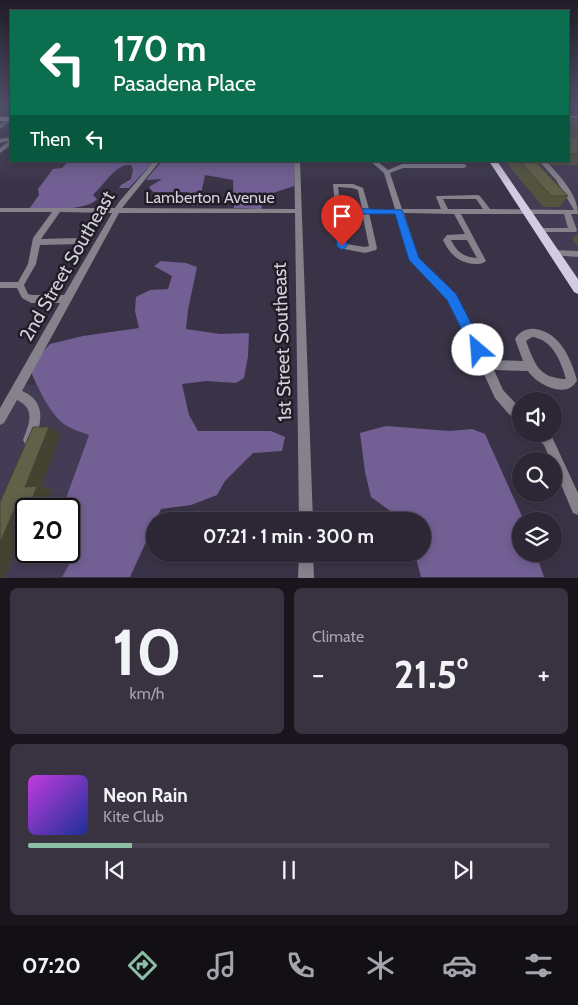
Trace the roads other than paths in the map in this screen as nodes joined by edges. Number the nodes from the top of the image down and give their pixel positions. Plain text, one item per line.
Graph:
1 (10, 141) edge
2 (0, 151) edge
3 (157, 162) edge
4 (297, 162) edge
5 (374, 162) edge
6 (494, 162) edge
7 (543, 162) edge
8 (438, 164) edge
9 (462, 164) edge
10 (386, 172) junction
11 (0, 210) edge
12 (56, 211) junction
13 (117, 211) junction
14 (299, 211) junction
15 (339, 211) junction
16 (578, 211) edge
17 (365, 212) junction
18 (399, 212) junction
19 (446, 212) junction
20 (457, 212) junction
21 (488, 212) junction
22 (526, 212) junction
23 (567, 212) junction
24 (538, 230) junction
25 (470, 237) junction
26 (81, 241) dead end
27 (36, 242) junction
28 (554, 254) junction
29 (578, 254) edge
30 (0, 285) edge
31 (20, 285) junction
32 (578, 289) edge
33 (68, 299) junction
34 (486, 365) junction
35 (531, 366) junction
36 (14, 394) junction
37 (4, 406) edge
38 (512, 409) edge
39 (0, 419) edge
40 (548, 442) edge
41 (23, 455) edge
42 (578, 508) edge
43 (306, 512) edge
44 (306, 562) edge
45 (306, 578) edge

1 - 2 street
3 - 13 street, 2nd Street Southeast
4 - 14 street, 1st Street Southeast
5 - 10 street
6 - 22 main road
7 - 16 street
8 - 9 street
8 - 10 street
10 - 18 street
11 - 12 street, Lamberton Avenue
12 - 13 street, Lamberton Avenue
12 - 27 street
13 - 14 street, Lamberton Avenue
13 - 33 street, 2nd Street Southeast
14 - 43 street, 1st Street Southeast
15 - 17 street
15 - 17 street
15 - 17 street
16 - 23 street
17 - 18 street
18 - 19 street
18 - 34 street
19 - 20 street
19 - 21 street
20 - 21 street
20 - 25 street
21 - 22 street
22 - 23 street
22 - 24 main road
23 - 24 street
24 - 28 main road
25 - 25 street
26 - 27 street
27 - 31 street
28 - 29 street
28 - 32 main road
30 - 31 street
31 - 33 street
33 - 36 street, 2nd Street Southeast
34 - 35 street
34 - 38 street
35 - 35 street
36 - 37 street, 2nd Street Southeast
36 - 41 street
37 - 39 street, 2nd Street Southeast
40 - 42 street
44 - 45 street

